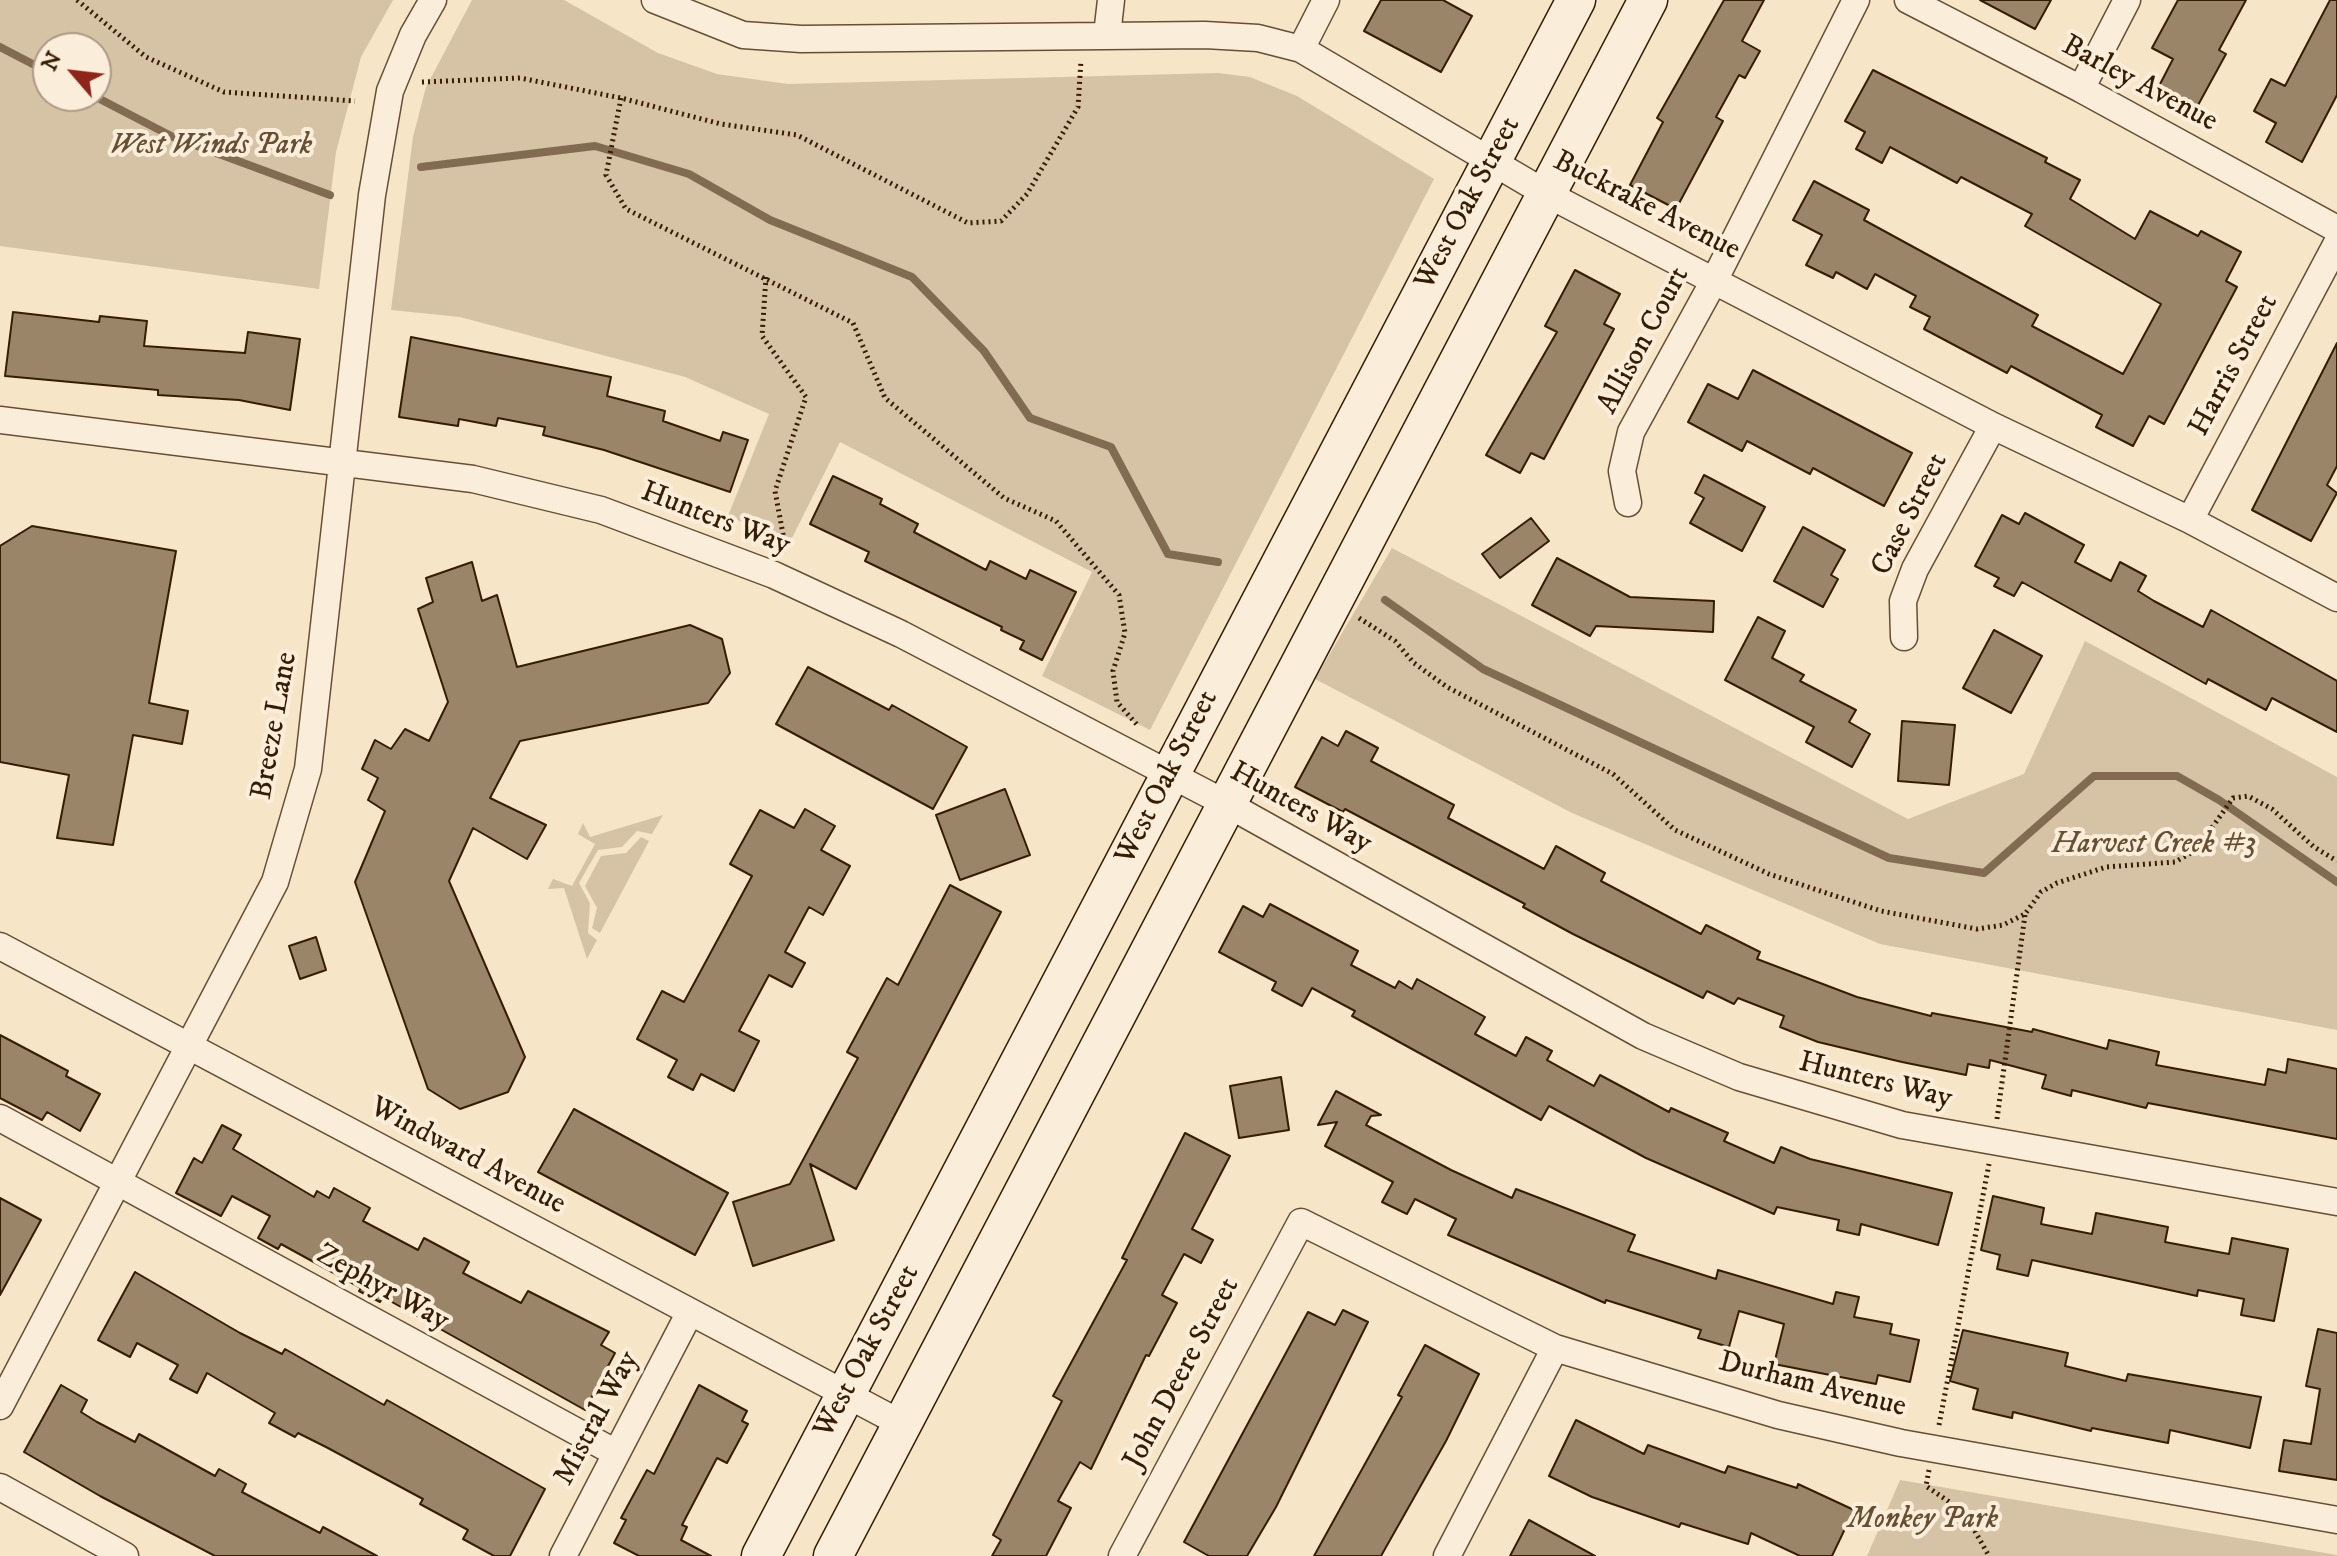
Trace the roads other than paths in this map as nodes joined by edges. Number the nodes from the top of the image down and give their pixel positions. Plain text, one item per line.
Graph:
1 (433, 0) edge
2 (655, 0) edge
3 (1111, 0) edge
4 (1326, 0) edge
5 (1576, 0) edge
6 (1648, 0) edge
7 (1856, 0) edge
8 (1908, 0) edge
9 (2127, 0) edge
10 (1107, 35) junction
11 (1301, 49) junction
12 (2081, 89) junction
13 (1492, 159) junction
14 (1547, 194) junction
15 (2337, 229) edge
16 (2337, 243) edge
17 (1715, 279) junction
18 (0, 420) edge
19 (1993, 426) junction
20 (344, 462) junction
21 (1628, 503) dead end
22 (2190, 520) junction
23 (2337, 598) edge
24 (1904, 637) dead end
25 (1171, 775) junction
26 (1227, 804) junction
27 (0, 946) edge
28 (187, 1044) junction
29 (0, 1118) edge
30 (117, 1180) junction
31 (2337, 1202) edge
32 (1301, 1222) joint
33 (690, 1312) junction
34 (1555, 1348) junction
35 (846, 1395) junction
36 (0, 1406) edge
37 (904, 1425) junction
38 (616, 1453) junction
39 (0, 1487) edge
40 (2337, 1520) edge
41 (125, 1556) edge
42 (563, 1556) edge
43 (761, 1556) edge
44 (833, 1556) edge
45 (1122, 1556) edge
46 (1447, 1556) edge

1 - 20 street, Breeze Lane
2 - 10 street, Buckrake Avenue
3 - 10 street
4 - 11 street
5 - 13 main road, West Oak Street
6 - 14 main road
7 - 17 street, Allison Court
8 - 12 street, Barley Avenue
9 - 12 street
10 - 11 street, Buckrake Avenue
11 - 13 street, Buckrake Avenue
12 - 15 street, Barley Avenue
13 - 14 street, Buckrake Avenue
13 - 25 main road, West Oak Street
14 - 17 street, Buckrake Avenue
14 - 26 main road
16 - 22 street, Harris Street
17 - 19 street, Buckrake Avenue
17 - 21 street, Allison Court
18 - 20 street, Hunters Way
19 - 22 street, Buckrake Avenue
19 - 24 street, Case Street
20 - 25 street, Hunters Way
20 - 28 street, Breeze Lane
22 - 23 street, Buckrake Avenue
25 - 26 street, Hunters Way
25 - 35 main road, West Oak Street
26 - 31 street, Hunters Way
26 - 37 main road
27 - 28 street, Windward Avenue
28 - 30 street, Breeze Lane
28 - 33 street, Windward Avenue
29 - 30 street, Zephyr Way
30 - 36 street, Breeze Lane
30 - 38 street, Zephyr Way
32 - 34 street, Durham Avenue
32 - 45 street, John Deere Street
33 - 35 street, Windward Avenue
33 - 38 street, Mistral Way
34 - 40 street, Durham Avenue
34 - 46 street
35 - 37 street, Windward Avenue
35 - 43 main road, West Oak Street
37 - 44 main road
38 - 42 street, Mistral Way
39 - 41 street

